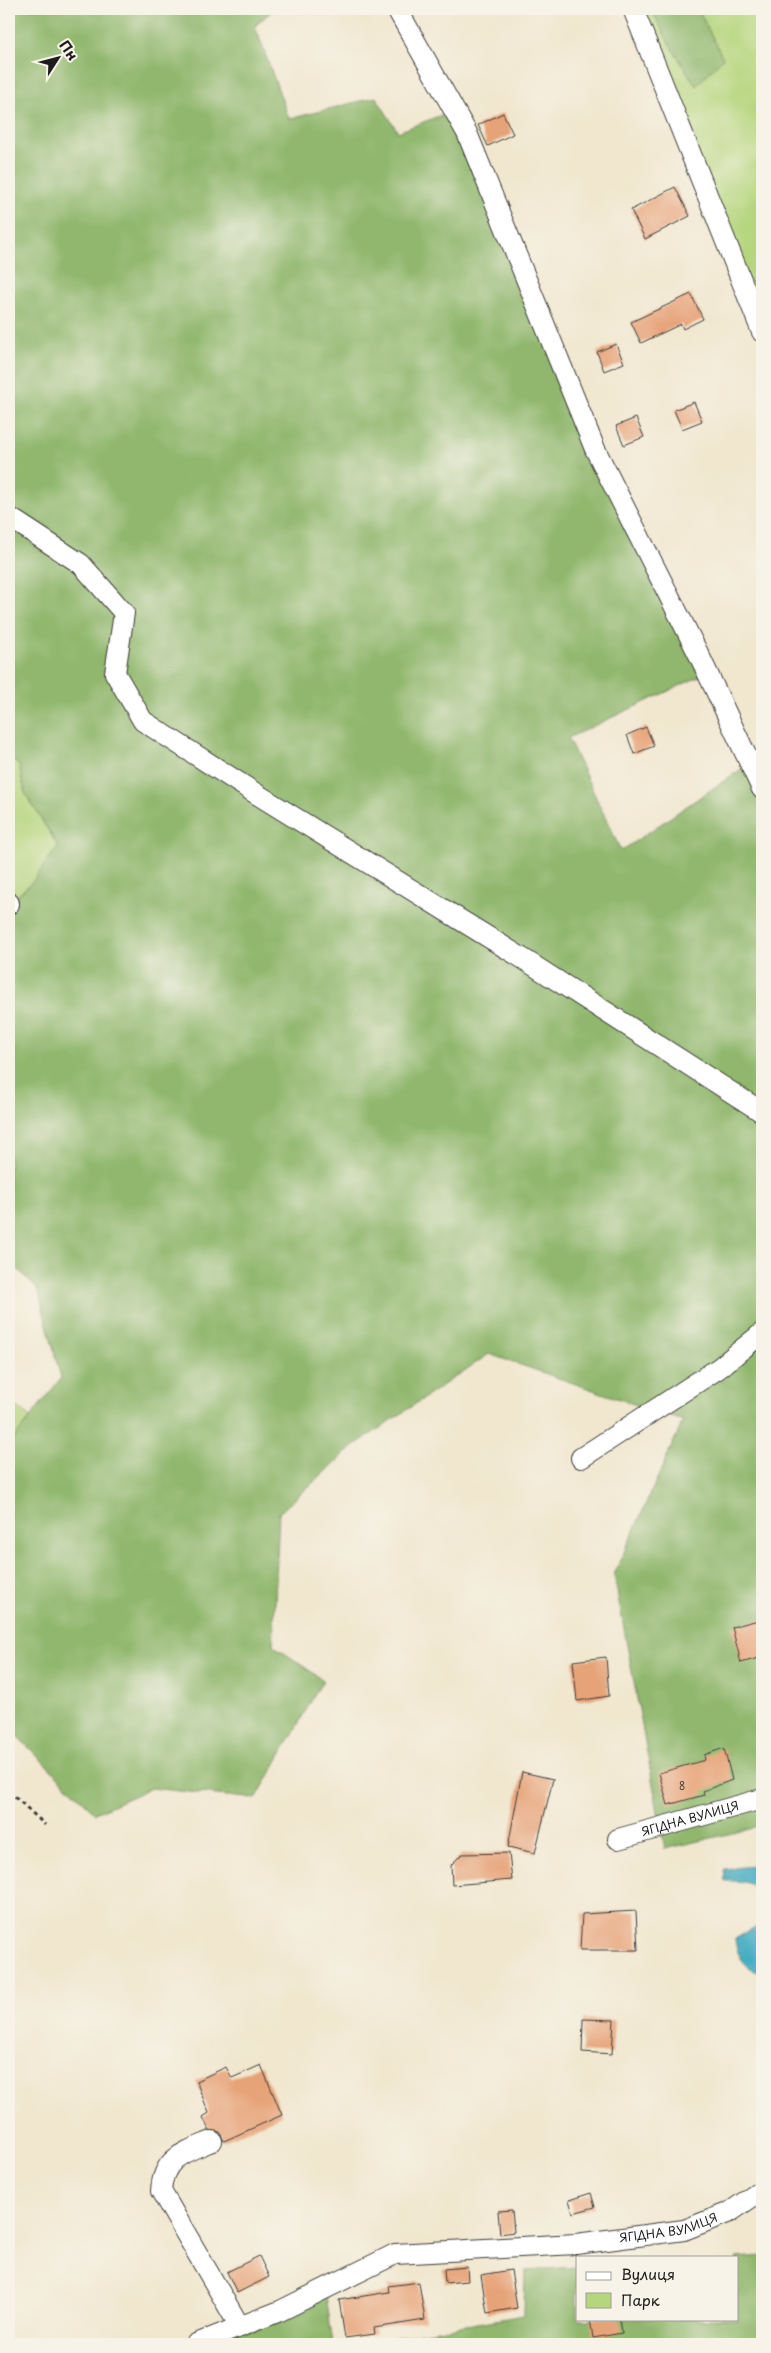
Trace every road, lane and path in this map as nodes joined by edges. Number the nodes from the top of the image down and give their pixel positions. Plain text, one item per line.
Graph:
1 (397, 9) edge
2 (633, 9) edge
3 (762, 332) edge
4 (9, 517) edge
5 (762, 789) edge
6 (762, 1112) edge
7 (762, 1333) edge
8 (581, 1458) dead end
9 (9, 1791) edge
10 (762, 1798) edge
11 (45, 1825) dead end
12 (618, 1840) dead end
13 (212, 2141) dead end
14 (762, 2190) edge
15 (240, 2327) junction
16 (196, 2344) edge

1 - 5 street
2 - 3 street
4 - 6 street
7 - 8 street
9 - 11 path
10 - 12 street, ЯГІДНА ВУЛИЦЯ
13 - 15 street
14 - 15 street, ЯГІДНА ВУЛИЦЯ
15 - 16 street, ЯГІДНА ВУЛИЦЯ

